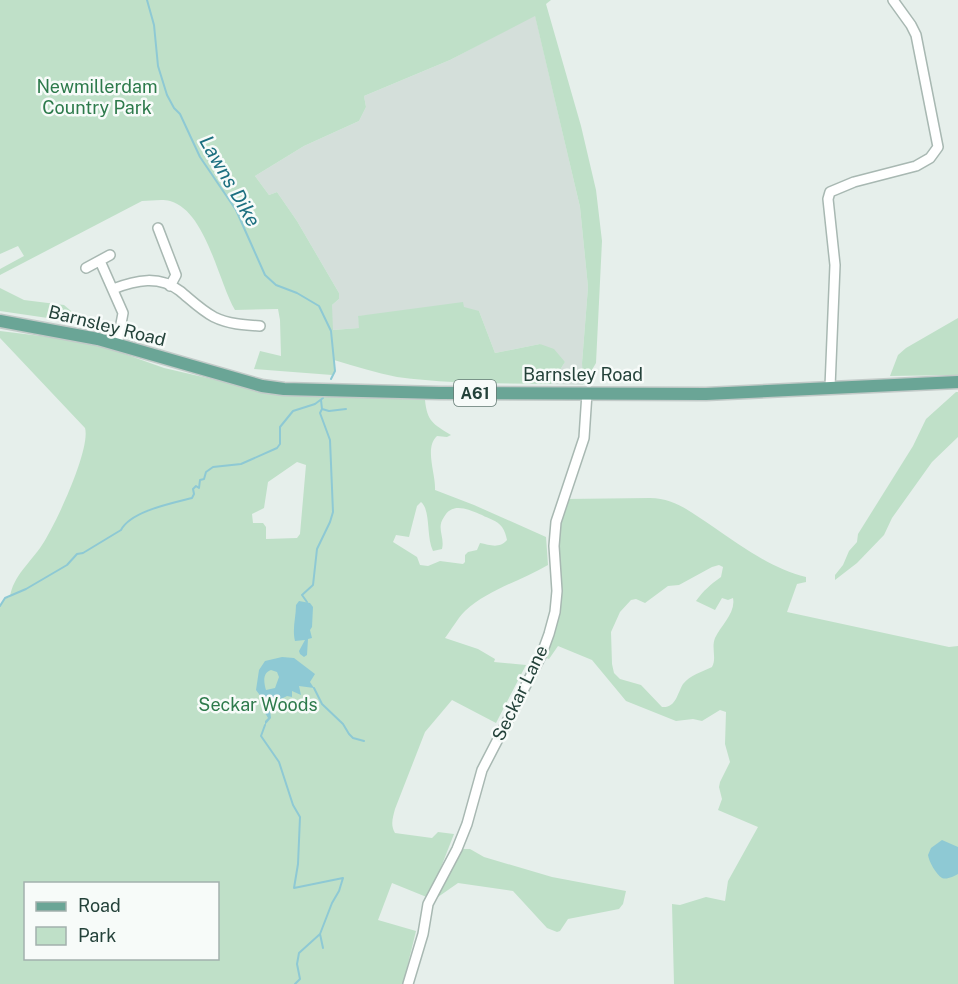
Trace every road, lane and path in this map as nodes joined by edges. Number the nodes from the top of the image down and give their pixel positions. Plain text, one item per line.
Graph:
1 (892, 0) edge
2 (158, 228) dead end
3 (110, 255) dead end
4 (100, 261) junction
5 (86, 268) dead end
6 (170, 286) junction
7 (113, 289) junction
8 (0, 321) edge
9 (260, 326) dead end
10 (117, 345) junction
11 (958, 382) edge
12 (830, 387) junction
13 (587, 393) junction
14 (408, 984) edge

1 - 12 street
2 - 6 street
3 - 4 street
4 - 5 street
4 - 7 street
6 - 7 street
6 - 9 street
7 - 10 street
8 - 10 main road, Barnsley Road / A61
10 - 13 main road, Barnsley Road / A61
11 - 12 main road, Barnsley Road / A61
12 - 13 main road, Barnsley Road / A61
13 - 14 street, Seckar Lane

